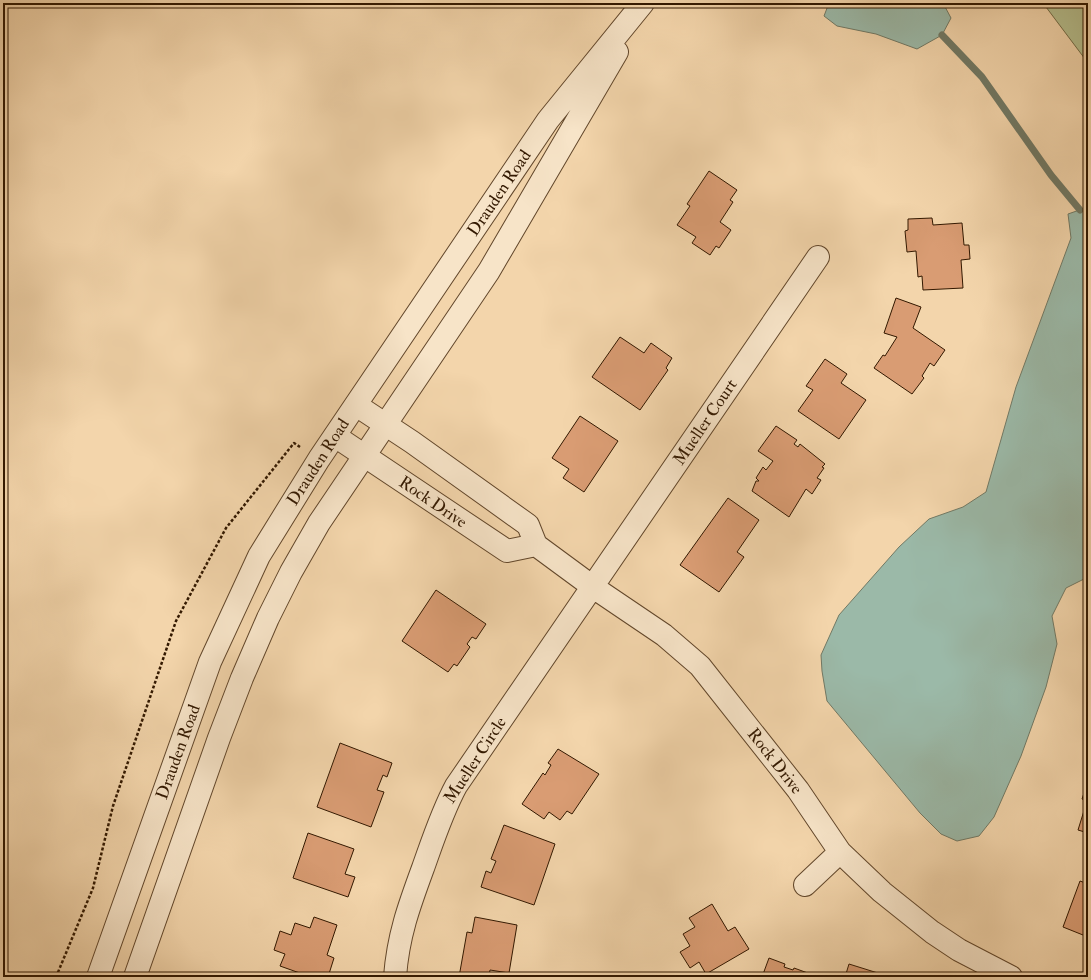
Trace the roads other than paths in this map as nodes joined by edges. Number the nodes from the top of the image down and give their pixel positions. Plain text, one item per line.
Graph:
1 (644, 3) edge
2 (818, 257) dead end
3 (356, 405) junction
4 (384, 424) junction
5 (335, 436) junction
6 (364, 455) junction
7 (536, 545) junction
8 (593, 586) junction
9 (840, 852) junction
10 (805, 885) dead end
11 (98, 977) edge
12 (135, 977) edge
13 (395, 977) edge
14 (1011, 977) edge

1 - 3 street, Drauden Road
1 - 4 street, Drauden Road
2 - 8 street, Mueller Court
3 - 4 street
3 - 5 street, Drauden Road
4 - 6 street, Drauden Road
4 - 7 street
5 - 6 street, Rock Drive
5 - 11 street, Drauden Road
6 - 7 street, Rock Drive
6 - 12 street, Drauden Road
7 - 8 street, Rock Drive
8 - 9 street, Rock Drive
8 - 13 street, Mueller Circle
9 - 10 street
9 - 14 street, Rock Drive

